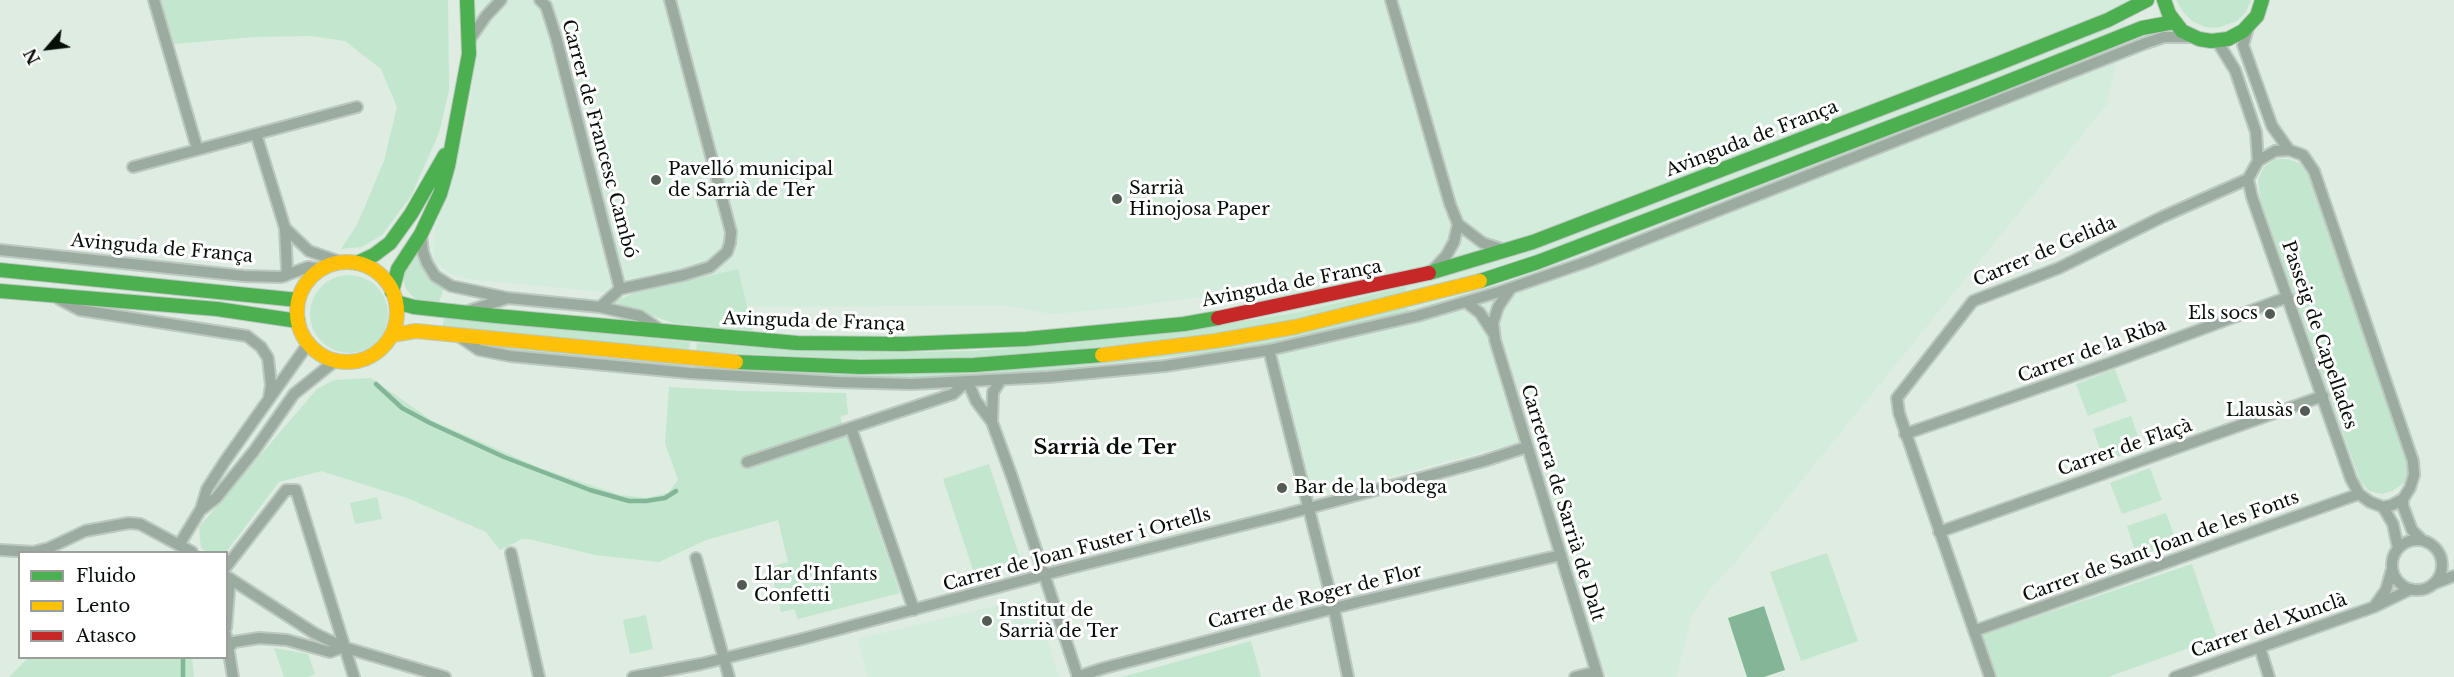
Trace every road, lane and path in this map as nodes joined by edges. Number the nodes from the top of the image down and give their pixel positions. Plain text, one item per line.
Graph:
1 (154, 0) edge
2 (467, 0) edge
3 (501, 0) edge
4 (540, 0) edge
5 (670, 0) edge
6 (1391, 0) edge
7 (2147, 0) edge
8 (2164, 0) edge
9 (2262, 0) edge
10 (2174, 22) junction
11 (2248, 28) junction
12 (2193, 37) junction
13 (470, 39) junction
14 (2217, 41) junction
15 (357, 107) dead end
16 (256, 134) junction
17 (450, 147) junction
18 (197, 148) junction
19 (2289, 150) junction
20 (2258, 161) junction
21 (133, 166) dead end
22 (2248, 179) junction
23 (1458, 224) junction
24 (285, 228) junction
25 (421, 234) junction
26 (0, 250) edge
27 (1504, 251) junction
28 (341, 262) junction
29 (357, 263) junction
30 (319, 269) junction
31 (0, 270) edge
32 (1432, 272) junction
33 (285, 276) junction
34 (1511, 288) junction
35 (620, 289) junction
36 (0, 291) edge
37 (54, 296) junction
38 (394, 297) junction
39 (2288, 297) junction
40 (508, 298) junction
41 (298, 300) junction
42 (1466, 302) junction
43 (600, 307) junction
44 (462, 312) junction
45 (298, 321) junction
46 (664, 332) junction
47 (392, 334) junction
48 (454, 334) junction
49 (1495, 339) junction
50 (308, 344) junction
51 (1269, 350) junction
52 (335, 361) junction
53 (1001, 380) junction
54 (967, 382) junction
55 (2323, 396) junction
56 (269, 398) junction
57 (992, 422) junction
58 (851, 428) junction
59 (1905, 434) junction
60 (1527, 447) junction
61 (747, 462) dead end
62 (2359, 494) junction
63 (2403, 499) junction
64 (2384, 507) junction
65 (1308, 508) junction
66 (201, 509) junction
67 (1939, 532) junction
68 (2422, 540) junction
69 (179, 544) junction
70 (2398, 548) junction
71 (0, 550) edge
72 (18, 551) edge
73 (37, 551) edge
74 (190, 551) edge
75 (511, 553) dead end
76 (1561, 555) junction
77 (2440, 555) junction
78 (696, 558) dead end
79 (228, 564) edge
80 (2454, 564) edge
81 (2392, 569) junction
82 (1043, 575) junction
83 (2454, 576) edge
84 (228, 578) edge
85 (2433, 584) junction
86 (2411, 589) junction
87 (2374, 607) junction
88 (1334, 609) junction
89 (914, 610) junction
90 (1974, 631) junction
91 (343, 647) junction
92 (228, 648) edge
93 (2260, 648) junction
94 (228, 654) edge
95 (723, 659) junction
96 (1596, 675) edge
97 (233, 677) edge
98 (354, 677) edge
99 (445, 677) edge
100 (539, 677) edge
101 (633, 677) edge
102 (729, 677) edge
103 (1078, 677) edge
104 (1348, 677) edge
105 (1575, 677) edge
106 (1990, 677) edge
107 (2176, 677) edge
108 (2269, 677) edge

1 - 18 street
2 - 13 main road
3 - 13 street
4 - 35 street, Carrer de Francesc Cambó
5 - 35 street
6 - 23 street
7 - 27 main road, Avinguda de França
8 - 10 main road
9 - 11 main road
10 - 12 main road
10 - 48 main road
11 - 14 main road
11 - 19 street
12 - 14 main road
12 - 34 street
13 - 17 main road
14 - 20 street
15 - 16 street
16 - 18 street
16 - 24 street
17 - 25 main road
17 - 29 main road
18 - 21 street
19 - 20 street
19 - 63 street
20 - 22 street
22 - 39 street, Passeig de Capellades
22 - 59 street, Carrer de Gelida
23 - 27 street
23 - 32 street
24 - 28 street
24 - 33 street
25 - 38 main road
25 - 40 street
26 - 33 street, Avinguda de França
27 - 32 main road, Avinguda de França
28 - 29 main road
28 - 30 main road
29 - 38 main road
30 - 33 street, Avinguda de França
30 - 41 main road
31 - 41 main road, Avinguda de França
32 - 46 main road, Avinguda de França
34 - 42 street
34 - 49 street, Carretera de Sarrià de Dalt
35 - 43 street
36 - 37 main road
37 - 45 main road
37 - 56 street
38 - 44 main road, Avinguda de França
38 - 47 main road
39 - 55 street, Passeig de Capellades
39 - 59 street, Carrer de la Riba
40 - 43 street
40 - 44 street
41 - 45 main road
42 - 49 street, Carretera de Sarrià de Dalt
42 - 51 street
43 - 46 street
44 - 46 main road, Avinguda de França
45 - 50 main road
47 - 48 main road
47 - 52 main road
48 - 54 street
49 - 60 street, Carretera de Sarrià de Dalt
50 - 52 main road
50 - 56 street
51 - 53 street
51 - 65 street
52 - 66 street
53 - 54 street
53 - 57 street
54 - 57 street
54 - 58 street
55 - 62 street, Passeig de Capellades
55 - 67 street, Carrer de Flaçà
56 - 66 street
57 - 82 street
58 - 61 street
58 - 89 street
59 - 67 street, Carrer de Gelida
60 - 65 street, Carrer de Joan Fuster i Ortells
60 - 76 street, Carretera de Sarrià de Dalt
62 - 64 street
62 - 90 street, Carrer de Sant Joan de les Fonts
63 - 64 street
63 - 68 street
64 - 70 street
65 - 82 street, Carrer de Joan Fuster i Ortells
65 - 88 street
66 - 69 street
67 - 90 street, Carrer de Gelida
68 - 70 street
68 - 77 street
69 - 73 street
69 - 74 street
70 - 81 street
71 - 72 street
75 - 100 street
76 - 88 street, Carrer de Roger de Flor
76 - 96 street, Carretera de Sarrià de Dalt
77 - 80 street
77 - 85 street
78 - 95 street
79 - 91 street
81 - 86 street
81 - 87 street, Carrer del Xunclà
82 - 89 street, Carrer de Joan Fuster i Ortells
82 - 103 street
83 - 85 street
84 - 91 street
85 - 86 street
86 - 87 street, Carrer del Xunclà
87 - 93 street, Carrer del Xunclà
88 - 103 street, Carrer de Roger de Flor
88 - 104 street
89 - 95 street, Carrer de Joan Fuster i Ortells
90 - 106 street, Carrer de Gelida
91 - 92 street
91 - 98 street
91 - 99 street
93 - 107 street, Carrer del Xunclà
93 - 108 street
94 - 97 street
95 - 101 street, Carrer de Joan Fuster i Ortells
95 - 102 street
96 - 105 street

